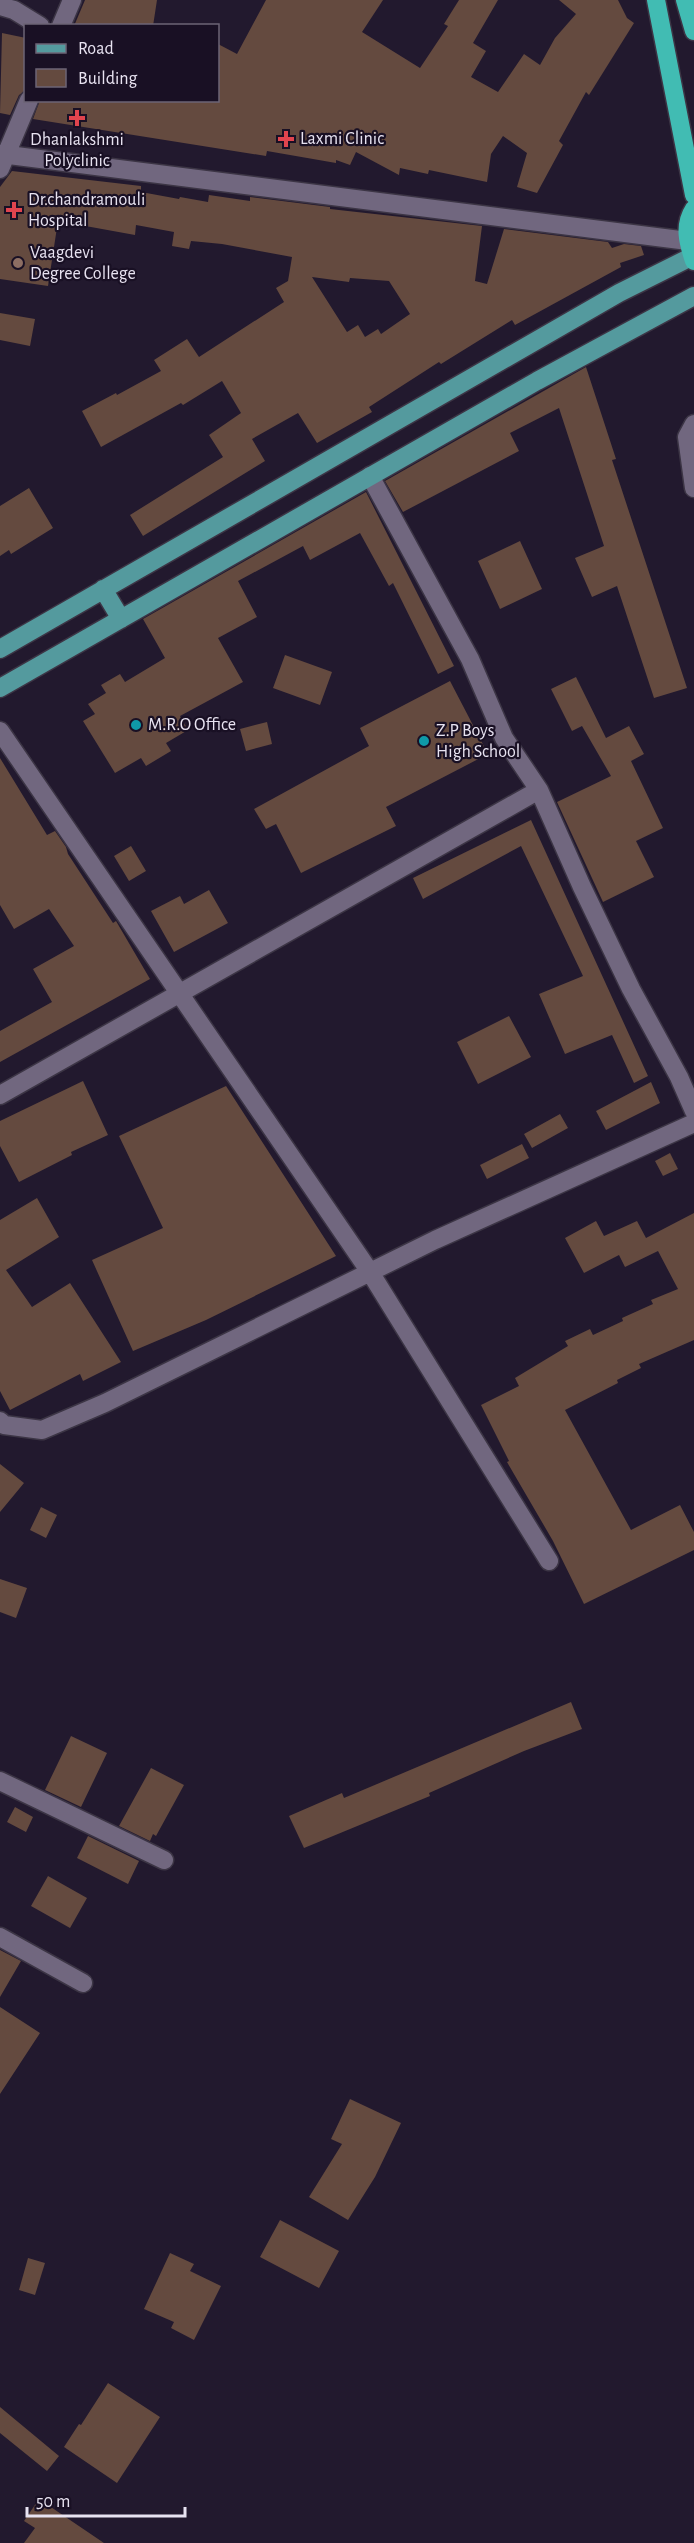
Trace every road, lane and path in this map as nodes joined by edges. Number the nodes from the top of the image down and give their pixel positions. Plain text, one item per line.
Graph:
1 (72, 0) edge
2 (656, 0) edge
3 (685, 0) edge
4 (0, 6) edge
5 (37, 24) edge
6 (62, 24) edge
7 (694, 31) edge
8 (28, 102) edge
9 (2, 159) edge
10 (694, 195) edge
11 (694, 209) edge
12 (691, 253) edge
13 (694, 296) edge
14 (694, 424) edge
15 (370, 476) junction
16 (694, 488) edge
17 (103, 590) junction
18 (121, 619) junction
19 (0, 649) edge
20 (0, 688) edge
21 (0, 731) edge
22 (539, 790) junction
23 (180, 994) junction
24 (0, 1095) edge
25 (694, 1111) edge
26 (694, 1123) edge
27 (370, 1272) junction
28 (0, 1421) edge
29 (549, 1561) dead end
30 (0, 1781) edge
31 (164, 1860) dead end
32 (0, 1938) edge
33 (83, 1983) dead end

1 - 6 street
2 - 10 highway
3 - 7 highway
4 - 5 street
8 - 9 street
9 - 12 street
11 - 12 highway
12 - 17 main road
13 - 15 main road
14 - 16 street
15 - 18 main road
15 - 22 street
17 - 18 main road
17 - 19 main road
18 - 20 main road
21 - 23 street
22 - 23 street
22 - 25 street
23 - 24 street
23 - 27 street
26 - 27 street
27 - 28 street
27 - 29 street
30 - 31 street
32 - 33 street

